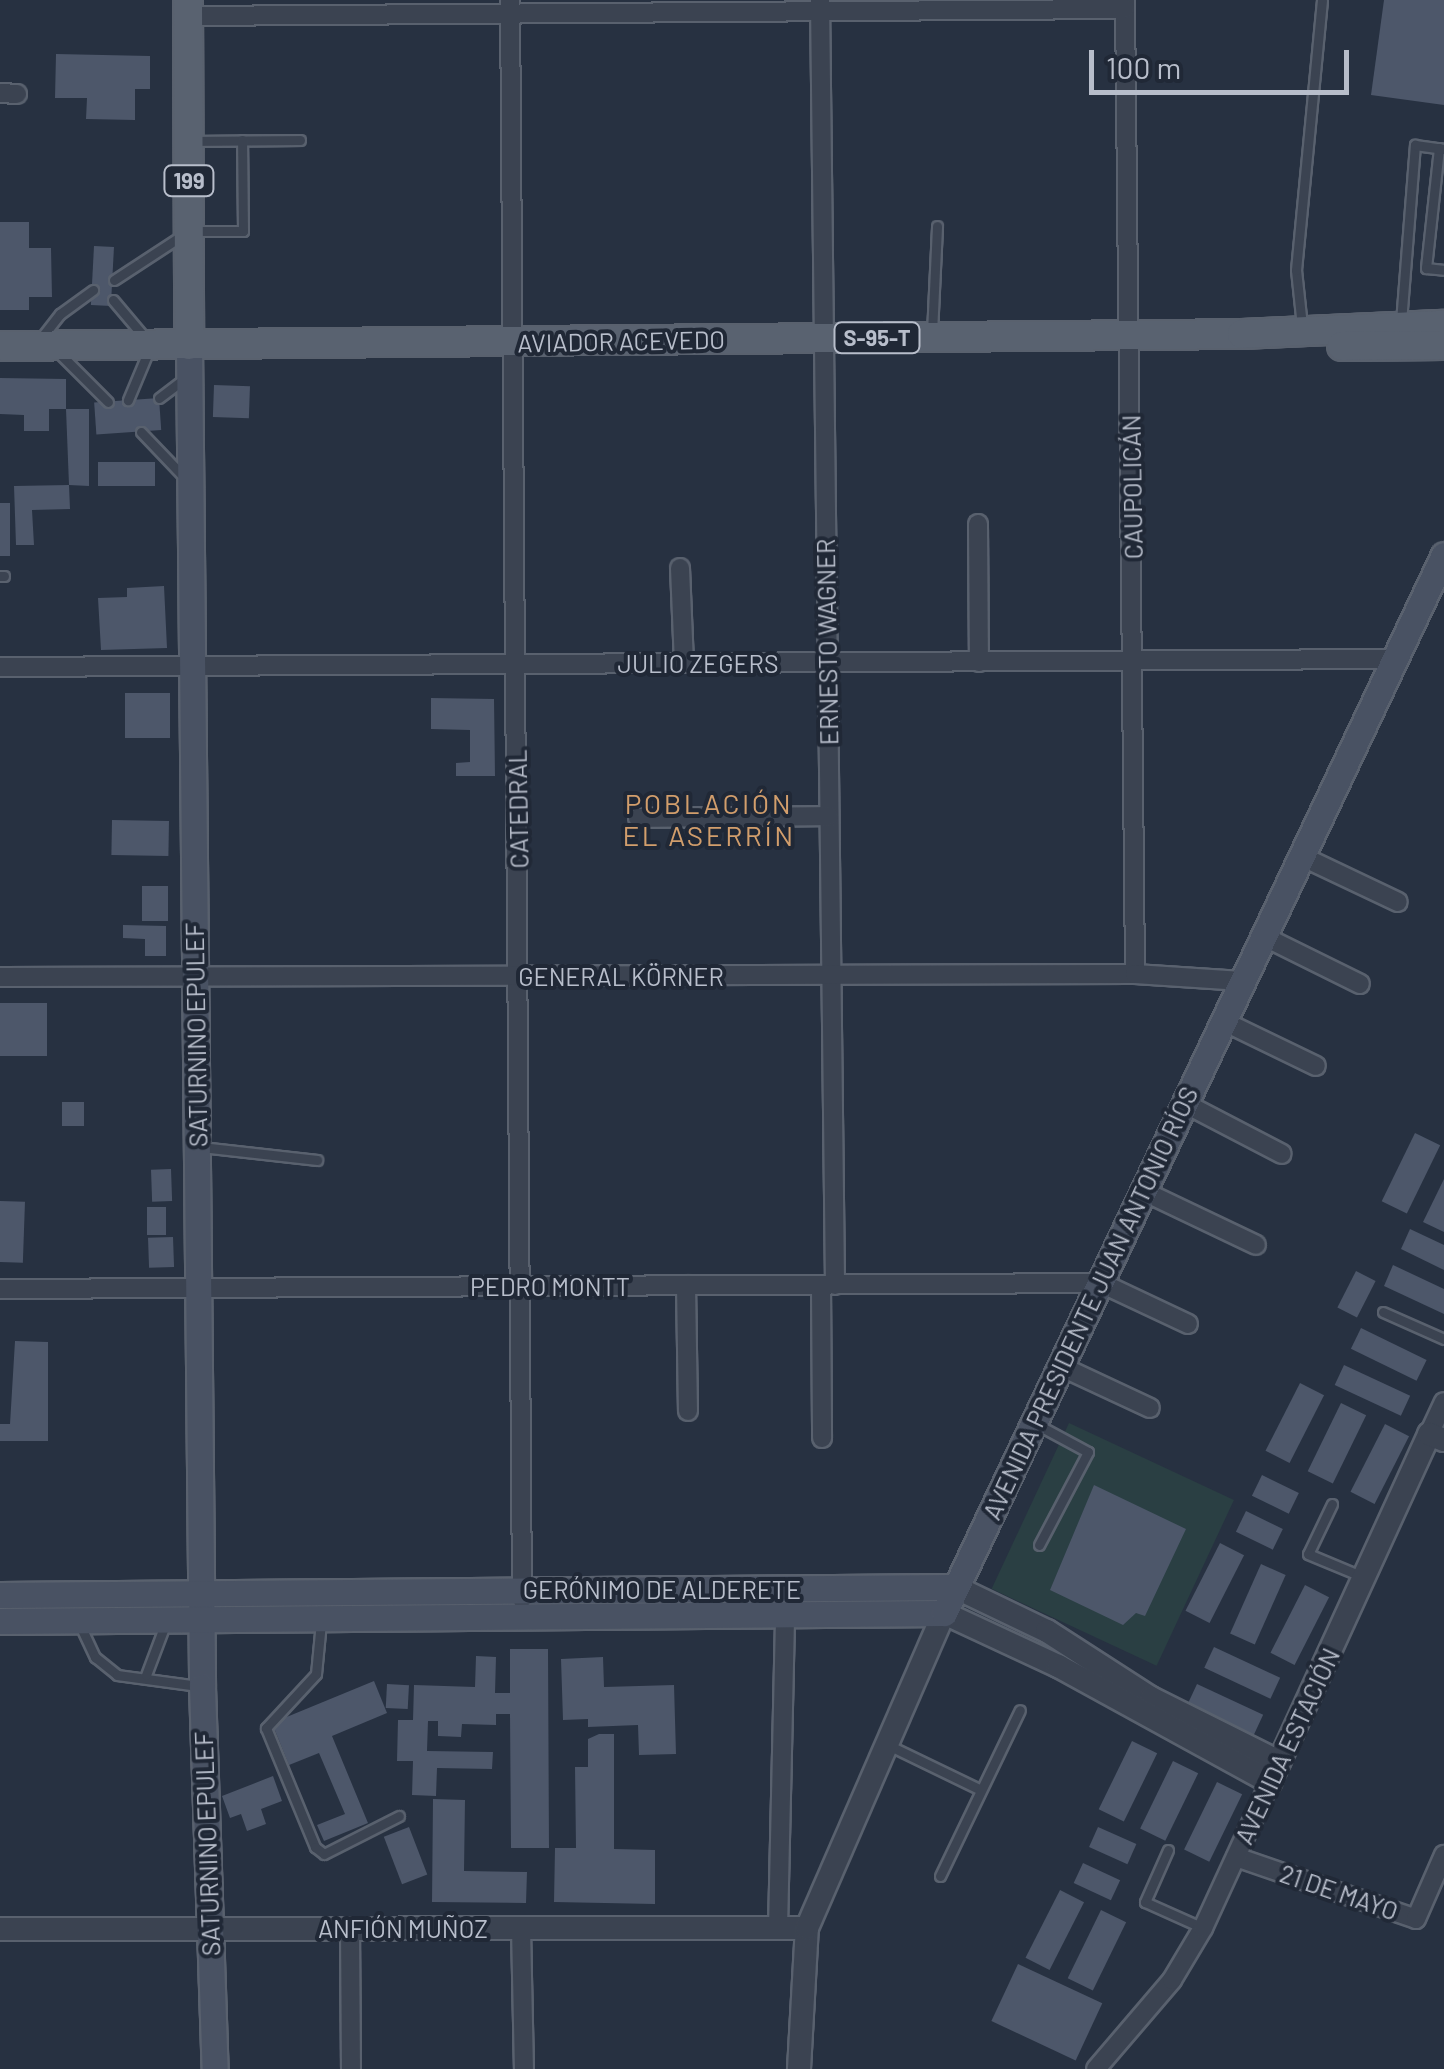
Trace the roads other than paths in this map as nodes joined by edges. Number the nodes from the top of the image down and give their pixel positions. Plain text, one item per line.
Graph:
1 (1322, 0) edge
2 (1125, 4) edge
3 (820, 5) edge
4 (188, 8) edge
5 (510, 8) edge
6 (188, 140) junction
7 (242, 140) junction
8 (300, 140) dead end
9 (1441, 149) edge
10 (937, 226) dead end
11 (189, 231) junction
12 (1444, 270) edge
13 (114, 280) dead end
14 (93, 290) dead end
15 (113, 300) dead end
16 (1444, 324) edge
17 (1400, 325) junction
18 (1302, 331) junction
19 (1242, 334) junction
20 (1130, 335) junction
21 (824, 338) junction
22 (932, 338) junction
23 (512, 342) junction
24 (151, 345) junction
25 (189, 345) junction
26 (1432, 345) edge
27 (0, 346) edge
28 (43, 346) junction
29 (1379, 346) junction
30 (190, 375) junction
31 (159, 398) dead end
32 (128, 400) dead end
33 (108, 402) dead end
34 (142, 432) dead end
35 (191, 488) junction
36 (978, 524) dead end
37 (1444, 554) edge
38 (680, 568) dead end
39 (1396, 659) junction
40 (1136, 660) junction
41 (828, 662) junction
42 (979, 662) junction
43 (684, 663) junction
44 (516, 664) junction
45 (192, 666) junction
46 (0, 667) edge
47 (829, 816) junction
48 (638, 818) dead end
49 (1301, 856) junction
50 (1398, 902) dead end
51 (1263, 936) junction
52 (831, 974) junction
53 (1135, 974) junction
54 (0, 976) edge
55 (196, 976) junction
56 (520, 976) junction
57 (1242, 981) junction
58 (1360, 984) dead end
59 (1223, 1021) junction
60 (1316, 1066) dead end
61 (1184, 1104) junction
62 (197, 1146) junction
63 (1282, 1154) dead end
64 (317, 1160) dead end
65 (1143, 1190) junction
66 (1256, 1245) dead end
67 (1101, 1283) junction
68 (828, 1284) junction
69 (524, 1286) junction
70 (686, 1286) junction
71 (198, 1288) junction
72 (0, 1289) edge
73 (1383, 1312) dead end
74 (1188, 1324) dead end
75 (1444, 1338) edge
76 (1060, 1366) junction
77 (1444, 1402) edge
78 (1150, 1408) dead end
79 (688, 1412) dead end
80 (1033, 1423) junction
81 (1437, 1437) edge
82 (822, 1438) dead end
83 (1332, 1504) dead end
84 (1039, 1545) dead end
85 (1364, 1577) junction
86 (955, 1588) junction
87 (522, 1589) junction
88 (202, 1592) junction
89 (0, 1595) edge
90 (785, 1614) junction
91 (944, 1614) junction
92 (167, 1619) junction
93 (201, 1619) junction
94 (321, 1619) junction
95 (522, 1619) junction
96 (0, 1620) edge
97 (78, 1620) junction
98 (146, 1676) junction
99 (202, 1687) junction
100 (1020, 1710) dead end
101 (885, 1744) junction
102 (1275, 1772) junction
103 (981, 1790) junction
104 (398, 1816) dead end
105 (1168, 1850) dead end
106 (1444, 1855) edge
107 (1236, 1856) junction
108 (940, 1876) dead end
109 (1436, 1897) edge
110 (0, 1928) edge
111 (210, 1928) junction
112 (350, 1928) junction
113 (521, 1928) junction
114 (778, 1928) junction
115 (807, 1928) junction
116 (1203, 1928) junction
117 (214, 2069) edge
118 (352, 2069) edge
119 (524, 2069) edge
120 (799, 2069) edge
121 (1096, 2069) edge

1 - 18 lane
2 - 3 street
2 - 20 street, CAUPOLICÁN
3 - 5 street
3 - 21 street, ERNESTO WAGNER
4 - 5 street
4 - 6 main road, SATURNINO EPULEF / 199
5 - 23 street, CATEDRAL
6 - 7 lane
6 - 11 main road, SATURNINO EPULEF / 199
7 - 8 lane
7 - 11 lane
9 - 12 lane
9 - 17 lane
10 - 22 lane
11 - 13 lane
11 - 25 main road, SATURNINO EPULEF / 199
14 - 28 lane
15 - 24 lane
16 - 17 main road, AVIADOR ACEVEDO / S-95-T
17 - 18 main road, AVIADOR ACEVEDO / S-95-T
17 - 26 main road
17 - 29 main road
18 - 19 main road, AVIADOR ACEVEDO / S-95-T
19 - 20 main road, AVIADOR ACEVEDO / S-95-T
19 - 29 main road, AVIADOR ACEVEDO / S-95-T
20 - 22 main road, AVIADOR ACEVEDO / S-95-T
20 - 40 street, CAUPOLICÁN
21 - 22 main road, AVIADOR ACEVEDO / S-95-T
21 - 23 main road, AVIADOR ACEVEDO / S-95-T
21 - 41 street, ERNESTO WAGNER
23 - 25 main road, AVIADOR ACEVEDO / S-95-T
23 - 44 street, CATEDRAL
24 - 25 main road, AVIADOR ACEVEDO
24 - 28 main road, AVIADOR ACEVEDO
24 - 32 lane
25 - 30 main road, SATURNINO EPULEF
26 - 29 main road, AVIADOR ACEVEDO / S-95-T
27 - 28 main road, AVIADOR ACEVEDO
28 - 33 lane
30 - 31 lane
30 - 35 main road, SATURNINO EPULEF
34 - 35 lane
35 - 45 main road, SATURNINO EPULEF
36 - 42 street
37 - 39 main road, AVENIDA PRESIDENTE JUAN ANTONIO RÍOS
38 - 43 street
39 - 40 street, JULIO ZEGERS
39 - 49 main road, AVENIDA PRESIDENTE JUAN ANTONIO RÍOS
40 - 42 street, JULIO ZEGERS
40 - 53 street, CAUPOLICÁN
41 - 42 street, JULIO ZEGERS
41 - 43 street, JULIO ZEGERS
41 - 47 street, ERNESTO WAGNER
43 - 44 street, JULIO ZEGERS
44 - 45 street, JULIO ZEGERS
44 - 56 street, CATEDRAL
45 - 46 street, JULIO ZEGERS
45 - 55 main road, SATURNINO EPULEF
47 - 48 street
47 - 52 street, ERNESTO WAGNER
49 - 50 street
49 - 51 main road, AVENIDA PRESIDENTE JUAN ANTONIO RÍOS
51 - 57 main road, AVENIDA PRESIDENTE JUAN ANTONIO RÍOS
51 - 58 street
52 - 53 street, GENERAL KÖRNER
52 - 56 street, GENERAL KÖRNER
52 - 68 street, ERNESTO WAGNER
53 - 57 street, GENERAL KÖRNER
54 - 55 street, GENERAL KÖRNER
55 - 56 street, GENERAL KÖRNER
55 - 62 main road, SATURNINO EPULEF
56 - 69 street, CATEDRAL
57 - 59 main road, AVENIDA PRESIDENTE JUAN ANTONIO RÍOS
59 - 60 street
59 - 61 main road, AVENIDA PRESIDENTE JUAN ANTONIO RÍOS
61 - 63 street
61 - 65 main road, AVENIDA PRESIDENTE JUAN ANTONIO RÍOS
62 - 64 lane
62 - 71 main road, SATURNINO EPULEF
65 - 66 street
65 - 67 main road, AVENIDA PRESIDENTE JUAN ANTONIO RÍOS
67 - 68 street, PEDRO MONTT
67 - 74 street
67 - 76 main road, AVENIDA PRESIDENTE JUAN ANTONIO RÍOS
68 - 70 street, PEDRO MONTT
68 - 82 street, ERNESTO WAGNER
69 - 70 street, PEDRO MONTT
69 - 71 street, PEDRO MONTT
69 - 87 street, CATEDRAL
70 - 79 street
71 - 72 street, PEDRO MONTT
71 - 88 main road, SATURNINO EPULEF
73 - 75 lane
76 - 78 street
76 - 80 main road, AVENIDA PRESIDENTE JUAN ANTONIO RÍOS
77 - 81 street, AVENIDA ESTACIÓN
80 - 84 lane
80 - 86 main road, AVENIDA PRESIDENTE JUAN ANTONIO RÍOS
81 - 85 street, AVENIDA ESTACIÓN
83 - 85 lane
85 - 102 street, AVENIDA ESTACIÓN
86 - 87 main road, GERÓNIMO DE ALDERETE
86 - 91 main road, AVENIDA PRESIDENTE JUAN ANTONIO RÍOS
86 - 102 street, GERÓNIMO DE ALDERETE
87 - 88 main road, GERÓNIMO DE ALDERETE
87 - 95 street, CATEDRAL
88 - 89 main road, GERÓNIMO DE ALDERETE
88 - 93 main road, SATURNINO EPULEF
90 - 91 main road, GERÓNIMO DE ALDERETE
90 - 95 main road, GERÓNIMO DE ALDERETE
90 - 114 street
91 - 101 street, AVENIDA PRESIDENTE JUAN ANTONIO RÍOS
91 - 102 street, GERÓNIMO DE ALDERETE
92 - 93 main road, GERÓNIMO DE ALDERETE
92 - 97 main road, GERÓNIMO DE ALDERETE
92 - 98 lane
93 - 94 main road, GERÓNIMO DE ALDERETE
93 - 99 main road, SATURNINO EPULEF
94 - 95 main road, GERÓNIMO DE ALDERETE
94 - 104 lane
96 - 97 main road, GERÓNIMO DE ALDERETE
97 - 98 lane
98 - 99 lane
99 - 111 main road, SATURNINO EPULEF
100 - 103 lane
101 - 103 lane
101 - 115 street, AVENIDA PRESIDENTE JUAN ANTONIO RÍOS
102 - 107 street, AVENIDA ESTACIÓN
103 - 108 lane
105 - 116 lane
106 - 109 street, 21 DE MAYO
107 - 109 street, 21 DE MAYO
107 - 116 street, AVENIDA ESTACIÓN
110 - 111 street, ANFIÓN MUÑOZ
111 - 112 street, ANFIÓN MUÑOZ
111 - 117 main road, SATURNINO EPULEF
112 - 113 street, ANFIÓN MUÑOZ
112 - 118 street
113 - 114 street, ANFIÓN MUÑOZ
113 - 119 street
114 - 115 street, ANFIÓN MUÑOZ
115 - 120 street, AVENIDA PRESIDENTE JUAN ANTONIO RÍOS
116 - 121 street, AVENIDA ESTACIÓN

